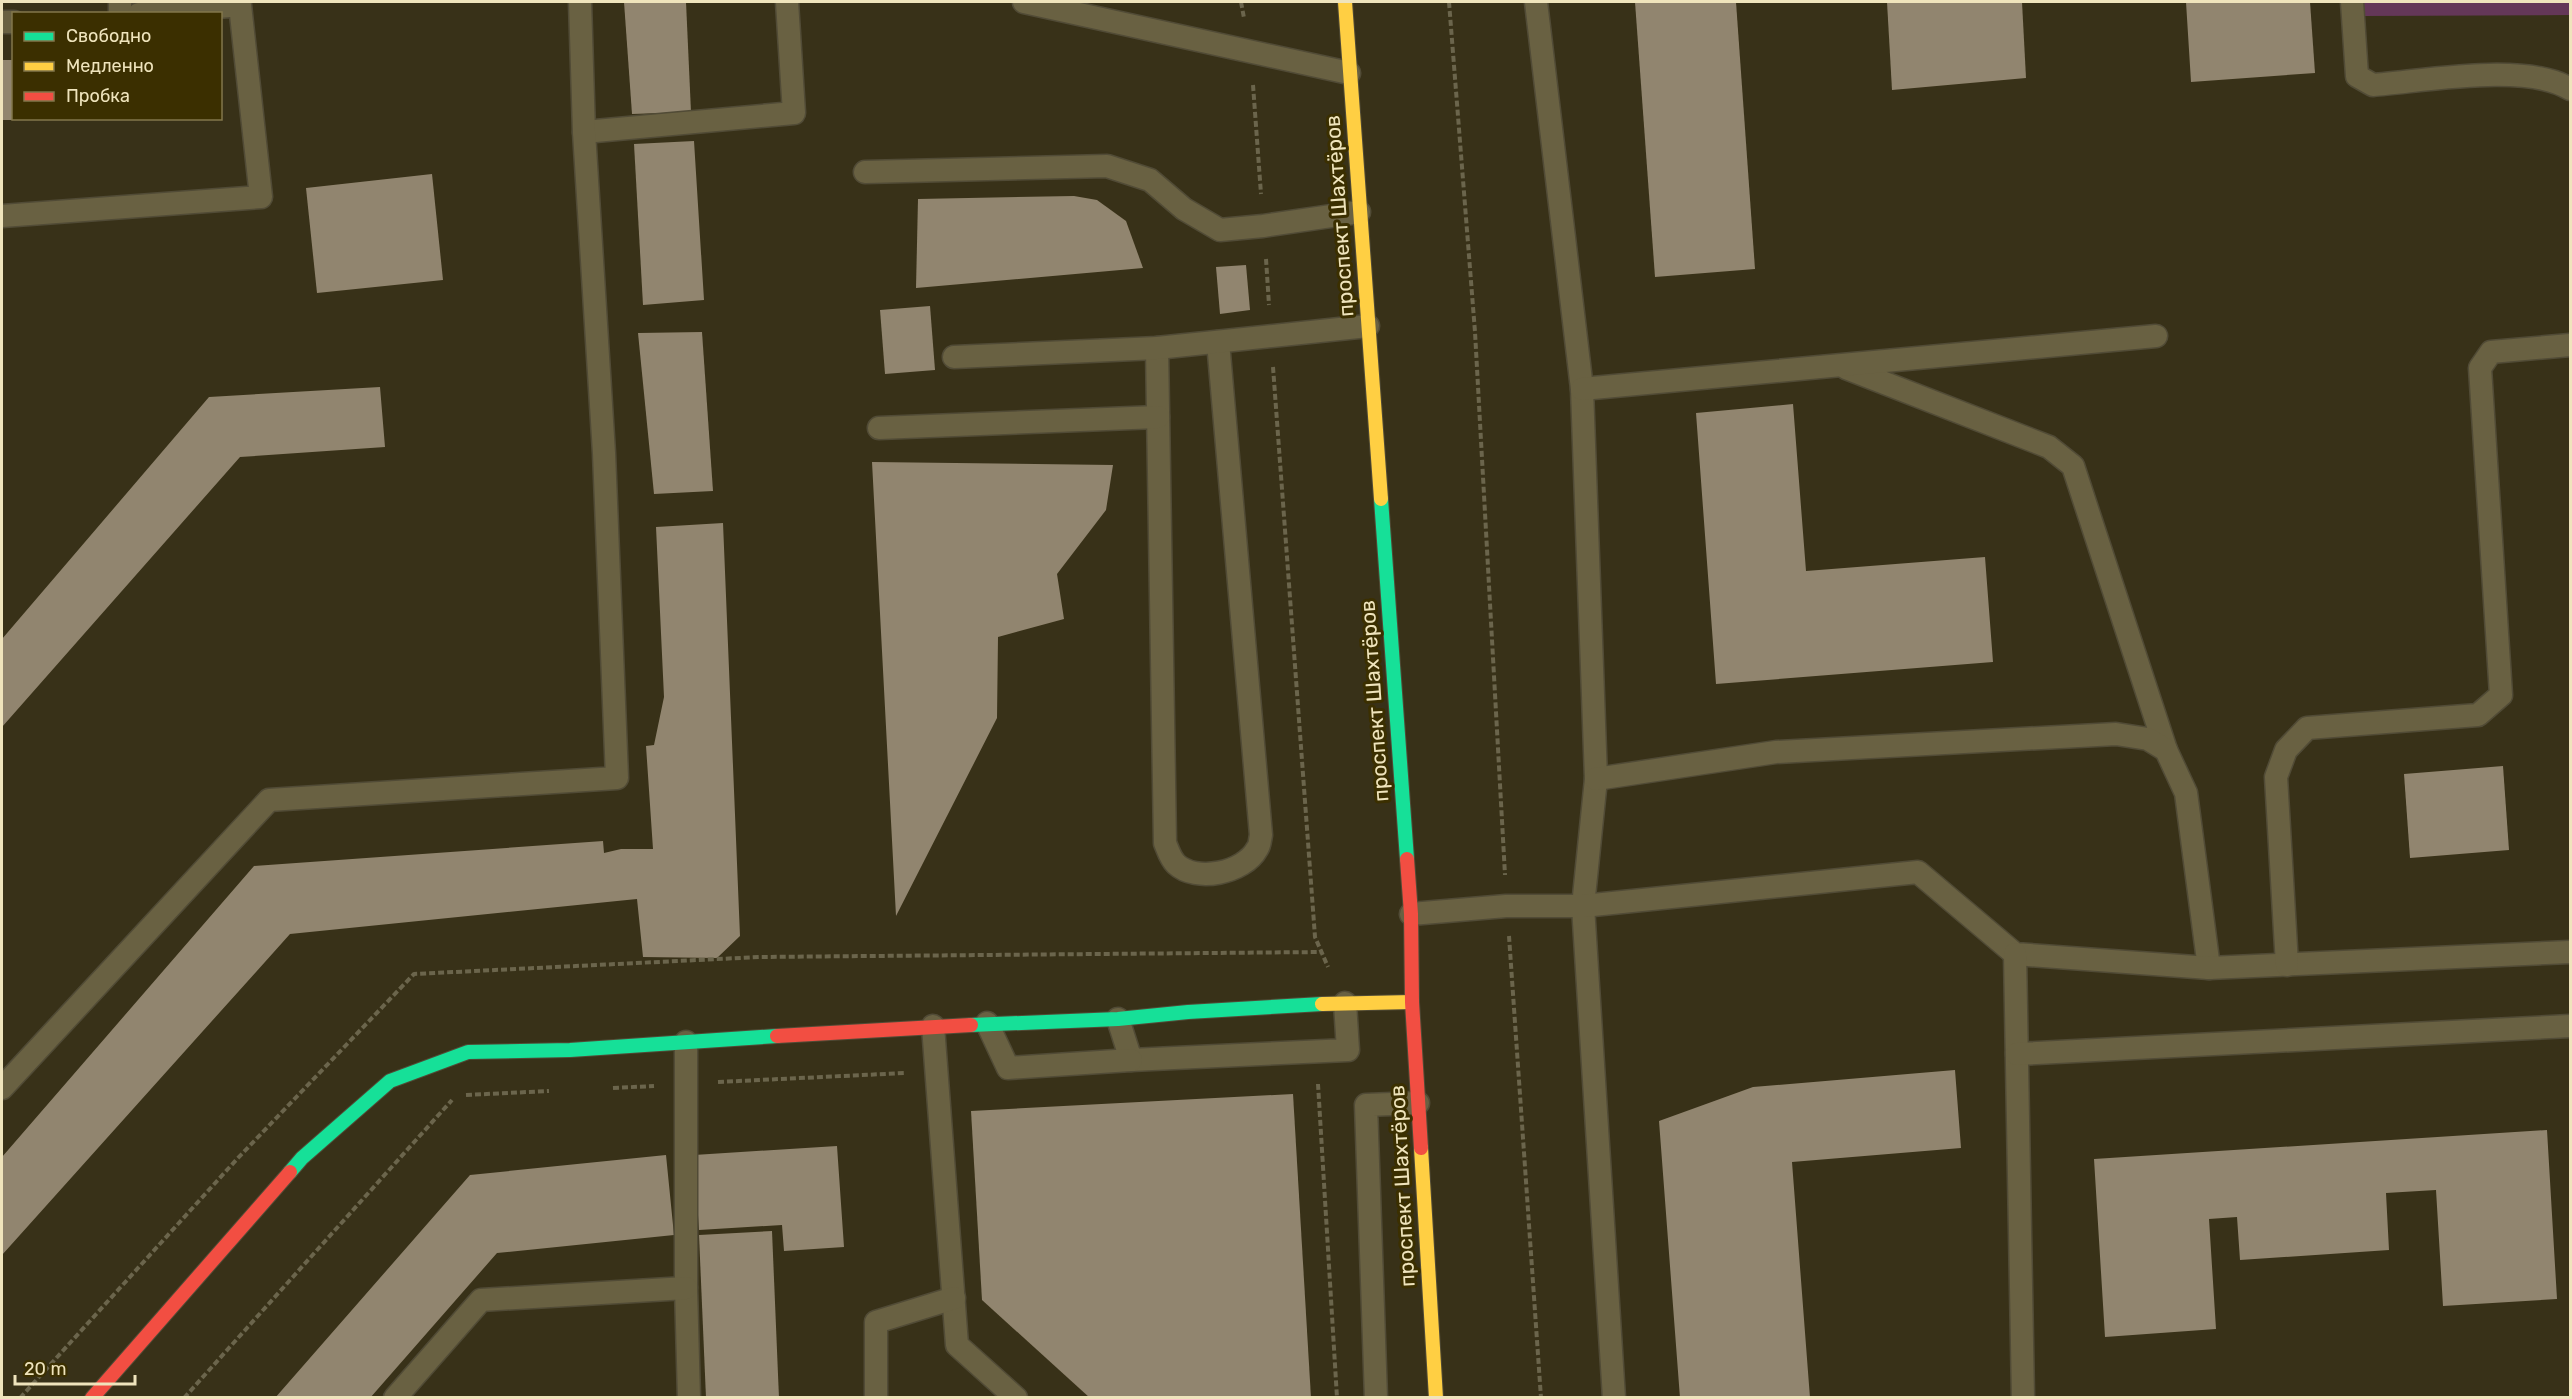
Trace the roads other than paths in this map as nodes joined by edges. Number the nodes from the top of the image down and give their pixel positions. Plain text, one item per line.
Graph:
1 (580, 2) edge
2 (787, 2) edge
3 (1024, 2) edge
4 (1345, 2) edge
5 (1536, 2) edge
6 (2352, 2) edge
7 (161, 12) edge
8 (1349, 73) junction
9 (2571, 88) edge
10 (584, 132) junction
11 (865, 172) dead end
12 (1359, 212) junction
13 (2, 216) edge
14 (1368, 326) junction
15 (2156, 336) dead end
16 (1218, 342) junction
17 (2571, 345) edge
18 (1157, 348) junction
19 (954, 357) dead end
20 (1842, 366) junction
21 (1582, 389) junction
22 (1158, 417) junction
23 (879, 428) dead end
24 (2166, 750) junction
25 (1596, 779) junction
26 (1583, 906) junction
27 (1410, 914) junction
28 (2571, 952) edge
29 (2015, 954) junction
30 (2287, 965) junction
31 (2209, 968) junction
32 (1412, 1002) junction
33 (1345, 1003) junction
34 (1118, 1018) junction
35 (987, 1023) junction
36 (933, 1026) junction
37 (2571, 1026) edge
38 (687, 1042) junction
39 (2017, 1054) junction
40 (1131, 1060) junction
41 (2, 1088) edge
42 (1418, 1103) junction
43 (686, 1288) junction
44 (954, 1298) junction
45 (92, 1398) edge
46 (395, 1398) edge
47 (689, 1398) edge
48 (876, 1398) edge
49 (1016, 1398) edge
50 (1376, 1398) edge
51 (1436, 1398) edge
52 (1614, 1398) edge
53 (2023, 1398) edge

1 - 10 lane
2 - 10 lane
3 - 8 lane
4 - 8 street, проспект Шахтёров
5 - 21 lane
6 - 9 lane
7 - 13 lane
8 - 12 street, проспект Шахтёров
10 - 41 lane
11 - 12 lane
12 - 14 street, проспект Шахтёров
14 - 16 lane
14 - 27 street, проспект Шахтёров
15 - 20 lane
16 - 18 lane
16 - 22 lane
17 - 30 lane
18 - 19 lane
18 - 22 lane
20 - 21 lane
20 - 24 lane
21 - 25 lane
22 - 23 lane
24 - 25 lane
24 - 31 lane
25 - 26 lane
26 - 27 lane
26 - 29 lane
26 - 52 lane
27 - 32 street, проспект Шахтёров
28 - 30 lane
29 - 31 lane
29 - 39 lane
30 - 31 lane
32 - 33 street
32 - 42 street, проспект Шахтёров
33 - 34 street
33 - 40 lane
34 - 35 street
34 - 40 lane
35 - 36 street
35 - 40 lane
36 - 38 street
36 - 44 lane
37 - 39 lane
38 - 43 lane
38 - 45 street
39 - 53 lane
42 - 50 lane
42 - 51 street, проспект Шахтёров
43 - 46 lane
43 - 47 lane
44 - 48 lane
44 - 49 lane

